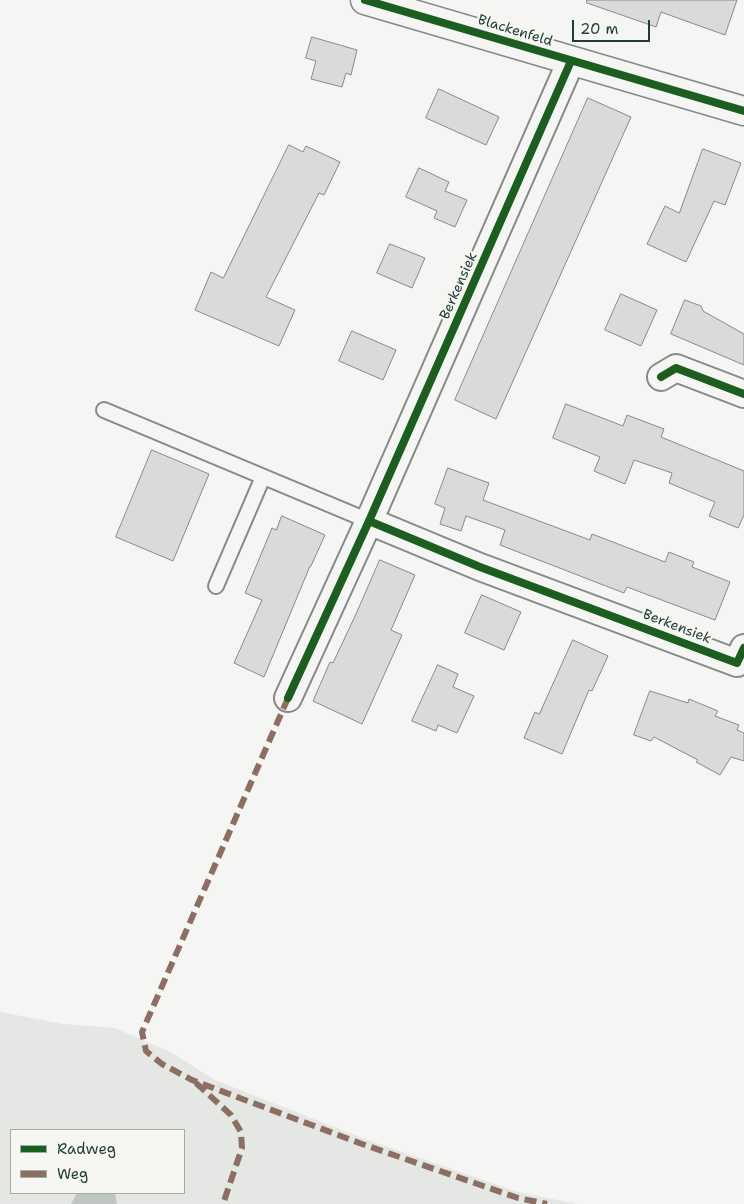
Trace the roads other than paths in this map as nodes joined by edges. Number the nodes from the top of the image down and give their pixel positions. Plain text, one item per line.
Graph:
1 (365, 0) edge
2 (571, 61) junction
3 (744, 111) edge
4 (661, 377) dead end
5 (744, 394) edge
6 (104, 410) dead end
7 (263, 477) junction
8 (370, 522) junction
9 (216, 586) dead end
10 (744, 648) edge
11 (288, 698) dead end

1 - 2 street, Blackenfeld
2 - 3 street, Blackenfeld
2 - 8 street, Berkensiek
4 - 5 street
6 - 7 lane
7 - 8 lane
7 - 9 lane
8 - 10 street, Berkensiek
8 - 11 street, Berkensiek

